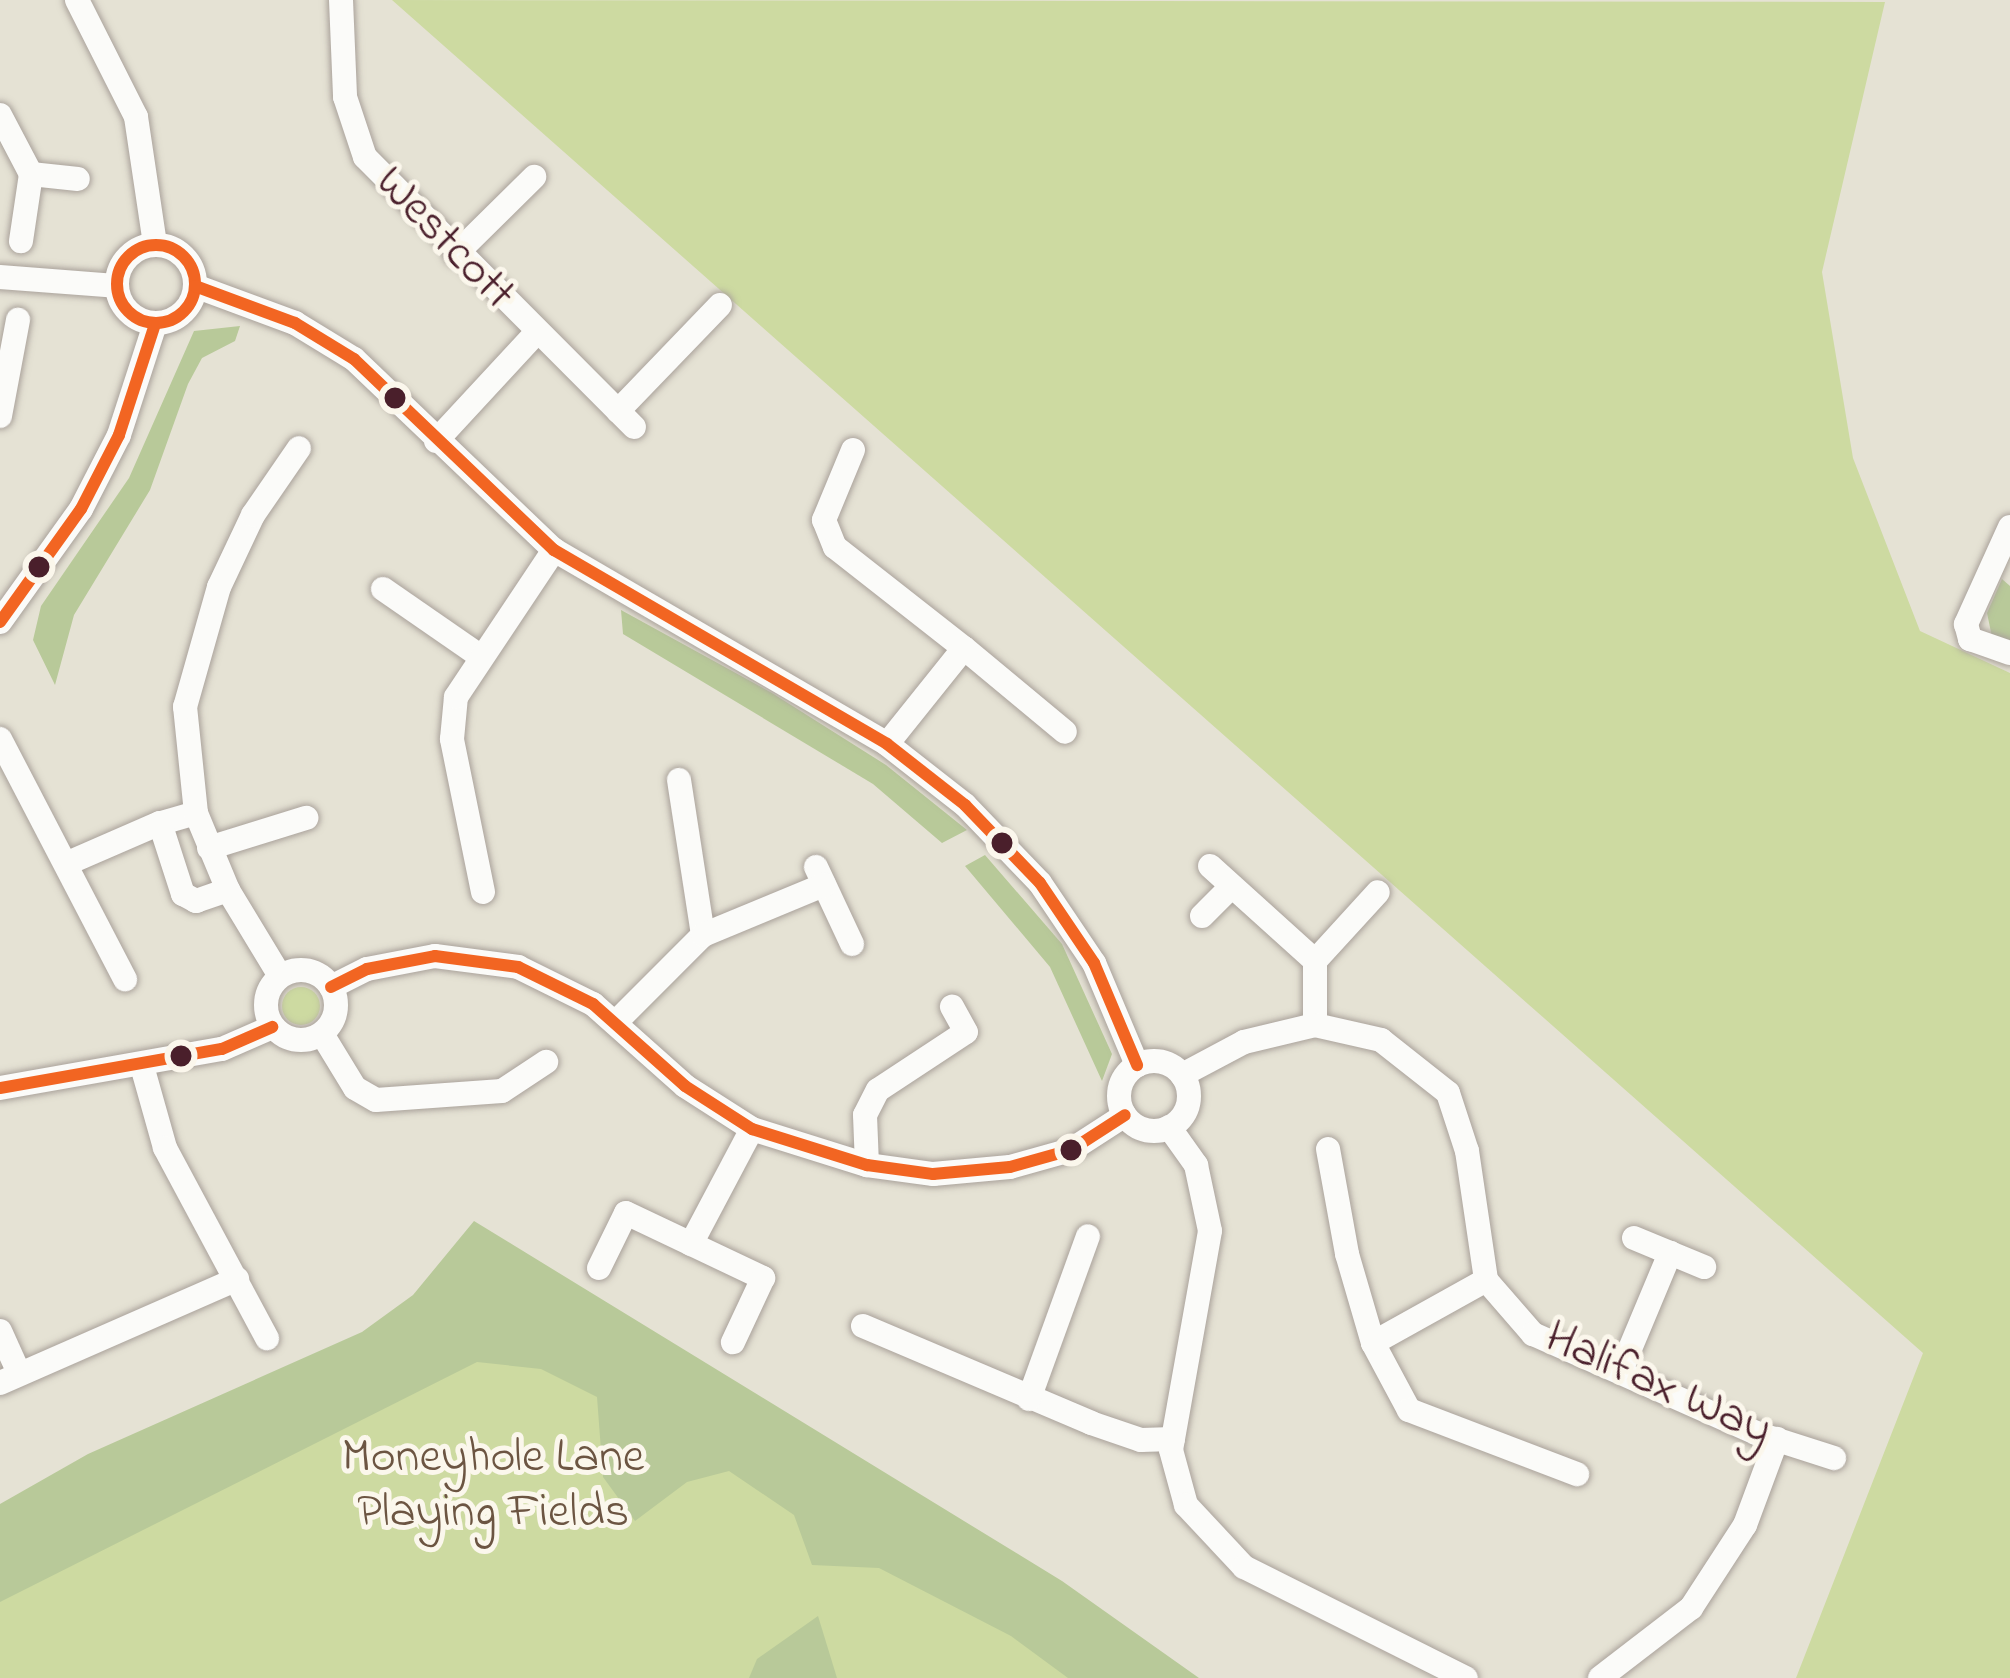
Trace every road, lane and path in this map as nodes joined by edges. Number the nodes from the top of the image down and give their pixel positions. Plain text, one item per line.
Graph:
1 (77, 0) edge
2 (340, 0) edge
3 (0, 115) edge
4 (32, 174) junction
5 (534, 177) dead end
6 (78, 179) dead end
7 (21, 241) dead end
8 (155, 244) junction
9 (456, 254) junction
10 (0, 277) edge
11 (116, 286) junction
12 (195, 286) junction
13 (720, 305) dead end
14 (18, 320) dead end
15 (155, 323) junction
16 (536, 333) junction
17 (3, 377) edge
18 (0, 416) edge
19 (436, 441) junction
20 (299, 448) dead end
21 (853, 450) dead end
22 (2010, 527) edge
23 (554, 550) junction
24 (383, 589) dead end
25 (0, 622) edge
26 (964, 648) junction
27 (2010, 653) edge
28 (477, 654) junction
29 (1065, 732) dead end
30 (0, 739) edge
31 (887, 744) junction
32 (680, 780) dead end
33 (196, 813) junction
34 (306, 818) dead end
35 (160, 823) junction
36 (208, 848) junction
37 (68, 863) junction
38 (1210, 866) dead end
39 (1232, 886) junction
40 (228, 890) junction
41 (483, 892) dead end
42 (1378, 892) dead end
43 (1202, 916) dead end
44 (703, 935) junction
45 (853, 944) dead end
46 (1315, 961) junction
47 (280, 976) junction
48 (124, 979) dead end
49 (332, 987) junction
50 (952, 1007) dead end
51 (615, 1023) junction
52 (1315, 1025) junction
53 (272, 1027) junction
54 (322, 1034) junction
55 (546, 1062) dead end
56 (1137, 1065) junction
57 (142, 1066) junction
58 (1182, 1075) junction
59 (0, 1088) edge
60 (1125, 1115) junction
61 (1169, 1127) junction
62 (752, 1130) junction
63 (1328, 1149) dead end
64 (867, 1165) junction
65 (1088, 1236) dead end
66 (1634, 1238) dead end
67 (692, 1244) junction
68 (1670, 1253) junction
69 (1704, 1267) dead end
70 (599, 1268) dead end
71 (237, 1279) junction
72 (1486, 1280) junction
73 (863, 1326) dead end
74 (0, 1331) edge
75 (267, 1338) dead end
76 (733, 1342) dead end
77 (1373, 1343) junction
78 (1622, 1368) junction
79 (9, 1378) edge
80 (1029, 1399) junction
81 (1174, 1439) junction
82 (1777, 1439) junction
83 (1834, 1458) dead end
84 (1577, 1474) dead end
85 (1466, 1678) edge
86 (1600, 1678) edge

1 - 8 street
2 - 9 street, Westcott
3 - 4 street
4 - 6 street
4 - 7 street
5 - 9 street
8 - 11 street
8 - 12 street
9 - 16 street, Westcott
10 - 11 street
11 - 15 street
12 - 15 street
12 - 19 street
13 - 16 street, Westcott
14 - 17 street
15 - 25 street
16 - 19 street
17 - 18 street
19 - 23 street
20 - 33 street
21 - 26 street
22 - 27 street
23 - 28 street
23 - 31 street
24 - 28 street
26 - 29 street
26 - 31 street
28 - 41 street
30 - 37 street
31 - 56 street
32 - 44 street
33 - 35 street
33 - 36 street
34 - 36 street
35 - 37 street
35 - 40 street
36 - 40 street
37 - 48 street
38 - 39 street
39 - 43 street
39 - 46 street
40 - 47 street
42 - 46 street
44 - 45 street
44 - 51 street
46 - 52 street
47 - 49 street
47 - 53 street
49 - 51 street
49 - 54 street
50 - 64 street
51 - 62 street
52 - 58 street
52 - 72 street
53 - 54 street
53 - 57 street
54 - 55 street
56 - 58 street
56 - 60 street
57 - 59 street
57 - 71 street
58 - 61 street
60 - 61 street
60 - 64 street
61 - 81 street
62 - 64 street
62 - 67 street
63 - 77 street
65 - 80 street
66 - 68 street
67 - 70 street
67 - 76 street
68 - 69 street
68 - 78 street
71 - 75 street
71 - 79 street
72 - 77 street
72 - 78 street, Halifax Way
73 - 80 street
74 - 79 street
77 - 84 street
78 - 82 street, Halifax Way
80 - 81 street
81 - 85 street
82 - 83 street, Halifax Way
82 - 86 street

